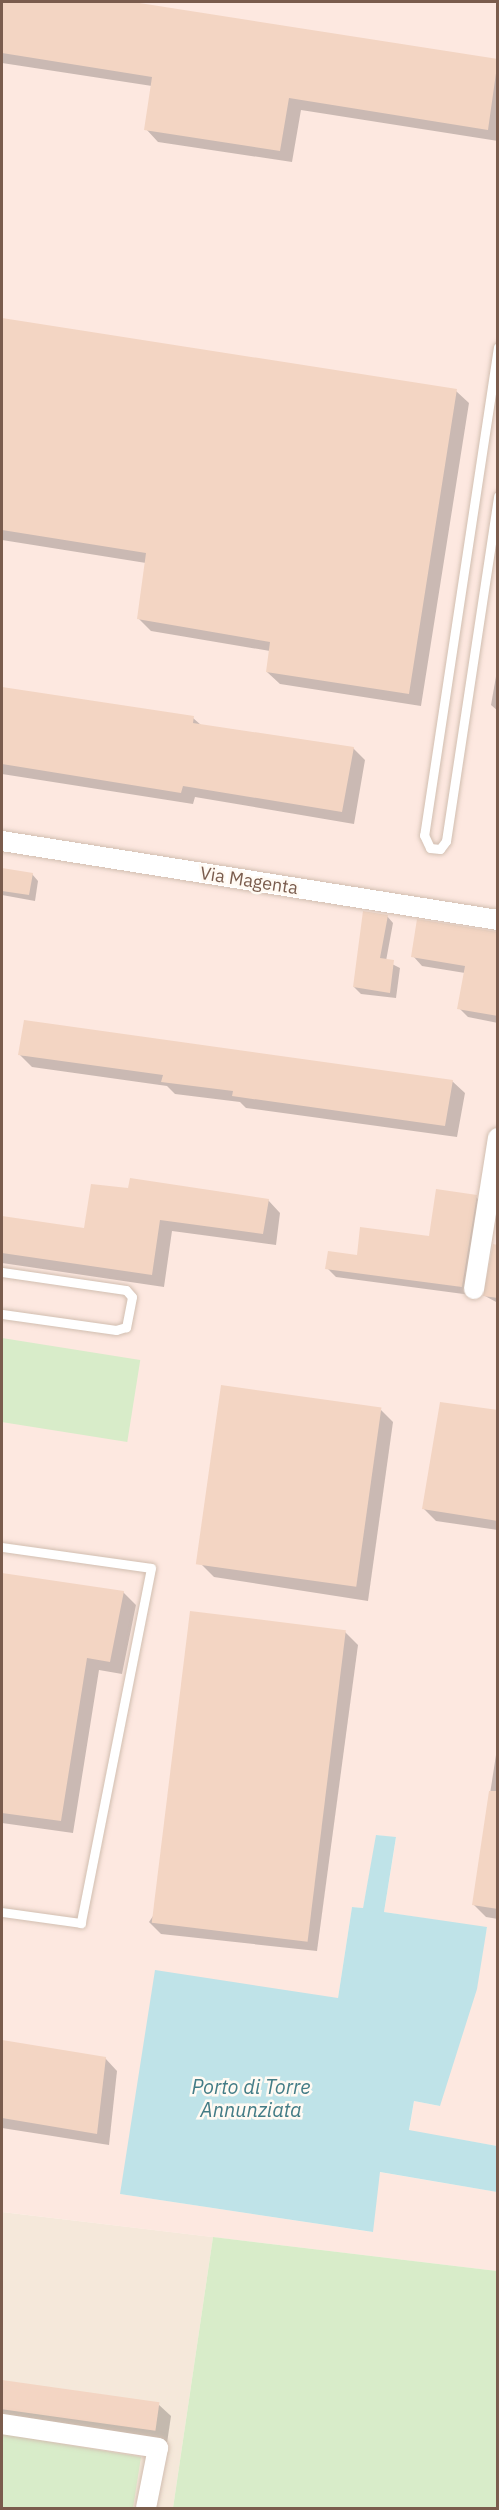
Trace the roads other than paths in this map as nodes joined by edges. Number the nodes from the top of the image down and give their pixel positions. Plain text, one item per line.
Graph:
1 (498, 347) edge
2 (498, 496) edge
3 (2, 841) edge
4 (498, 920) edge
5 (498, 1138) edge
6 (2, 1272) edge
7 (474, 1289) dead end
8 (2, 1314) edge
9 (2, 1547) edge
10 (2, 1912) edge
11 (2, 2424) edge
12 (146, 2508) edge

1 - 2 lane
3 - 4 street, Via Magenta
5 - 7 street
6 - 8 lane
9 - 10 lane
11 - 12 street

